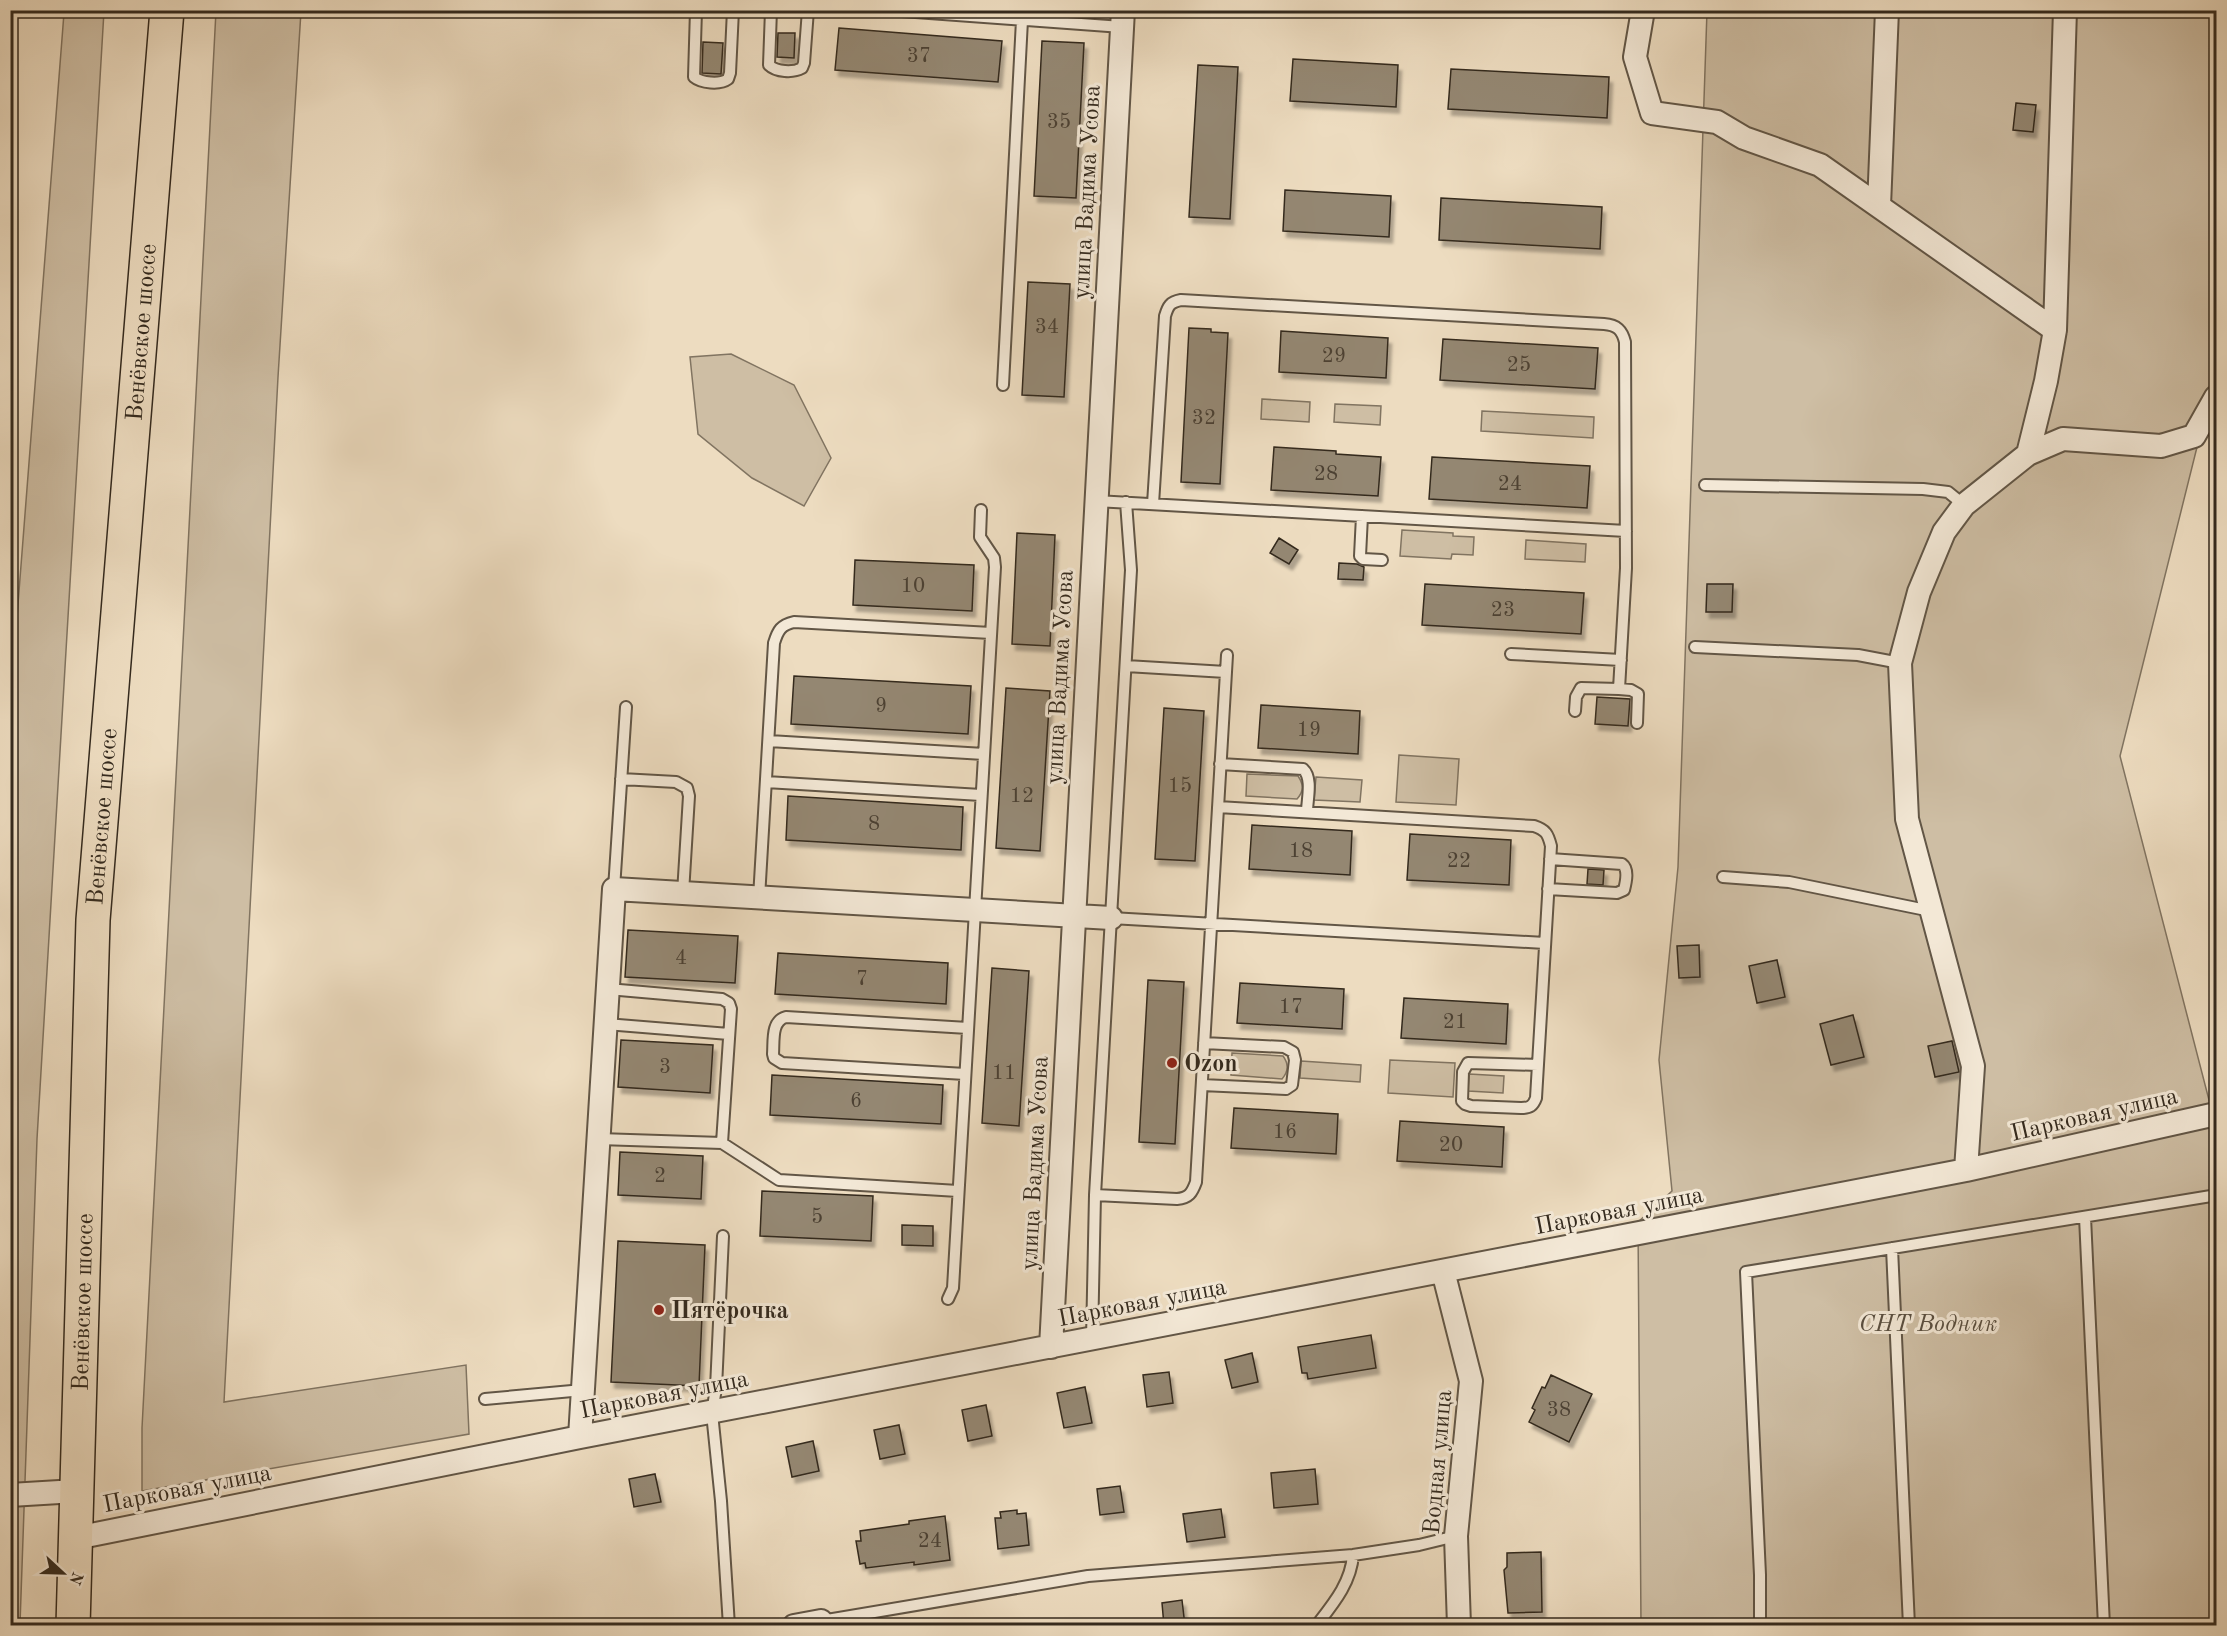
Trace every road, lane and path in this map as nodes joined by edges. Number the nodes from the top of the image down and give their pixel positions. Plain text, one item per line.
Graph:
1 (167, 10) edge
2 (696, 10) edge
3 (733, 10) edge
4 (771, 10) edge
5 (808, 10) edge
6 (888, 10) edge
7 (1643, 10) edge
8 (1887, 10) edge
9 (2065, 10) edge
10 (1123, 19) edge
11 (1022, 20) junction
12 (1879, 206) junction
13 (2055, 330) junction
14 (1003, 385) dead end
15 (2217, 397) edge
16 (2028, 454) junction
17 (1705, 485) dead end
18 (1096, 501) junction
19 (1126, 502) junction
20 (1154, 504) junction
21 (1964, 505) junction
22 (981, 510) dead end
23 (1362, 516) junction
24 (1626, 531) junction
25 (1382, 560) dead end
26 (991, 633) junction
27 (1695, 647) dead end
28 (1511, 654) dead end
29 (1227, 655) dead end
30 (1621, 660) junction
31 (1900, 663) junction
32 (1126, 666) junction
33 (1226, 672) junction
34 (1619, 689) junction
35 (626, 707) dead end
36 (1575, 711) dead end
37 (1637, 723) dead end
38 (769, 741) junction
39 (984, 754) junction
40 (1220, 764) junction
41 (621, 779) junction
42 (766, 782) junction
43 (981, 795) junction
44 (1218, 807) junction
45 (1307, 812) junction
46 (1550, 859) junction
47 (1723, 877) dead end
48 (614, 889) junction
49 (1548, 889) junction
50 (683, 893) junction
51 (759, 898) junction
52 (975, 910) junction
53 (1931, 911) junction
54 (1073, 916) junction
55 (1111, 918) junction
56 (1211, 924) junction
57 (1545, 943) junction
58 (608, 989) junction
59 (606, 1024) junction
60 (968, 1028) junction
61 (729, 1034) junction
62 (1204, 1043) junction
63 (1538, 1065) junction
64 (965, 1074) junction
65 (1202, 1085) junction
66 (2217, 1114) edge
67 (599, 1138) junction
68 (722, 1143) junction
69 (1966, 1170) junction
70 (958, 1191) junction
71 (1095, 1195) junction
72 (2217, 1200) edge
73 (2085, 1217) junction
74 (723, 1236) dead end
75 (1892, 1248) junction
76 (1443, 1271) junction
77 (948, 1299) dead end
78 (1092, 1339) junction
79 (1052, 1347) junction
80 (583, 1390) junction
81 (485, 1398) dead end
82 (712, 1413) junction
83 (580, 1437) junction
84 (76, 1491) junction
85 (10, 1496) edge
86 (1456, 1536) junction
87 (76, 1538) junction
88 (1353, 1555) junction
89 (822, 1623) edge
90 (73, 1626) edge
91 (729, 1626) edge
92 (794, 1626) edge
93 (1316, 1626) edge
94 (1459, 1626) edge
95 (1760, 1626) edge
96 (1909, 1626) edge
97 (2104, 1626) edge

1 - 84 main road, Венёвское шоссе
2 - 3 lane
4 - 5 lane
6 - 11 lane
7 - 12 street
8 - 12 street
9 - 13 street
10 - 11 lane
10 - 18 street, улица Вадима Усова
11 - 14 lane
12 - 13 street
13 - 16 street
15 - 16 street
16 - 21 street
17 - 21 lane
18 - 19 lane
18 - 54 street, улица Вадима Усова
19 - 20 lane
19 - 32 lane
20 - 23 lane
20 - 24 lane
21 - 31 street
22 - 26 lane
23 - 24 lane
23 - 25 lane
24 - 30 lane
26 - 38 lane
26 - 39 lane
27 - 31 lane
28 - 30 lane
29 - 33 lane
30 - 34 lane
31 - 53 street
32 - 33 lane
32 - 55 lane
33 - 40 lane
34 - 36 lane
34 - 37 lane
35 - 41 lane
38 - 39 lane
38 - 42 lane
39 - 43 lane
40 - 44 lane
40 - 45 lane
41 - 48 lane
41 - 50 lane
42 - 43 lane
42 - 51 lane
43 - 52 lane
44 - 45 lane
44 - 56 lane
45 - 46 lane
46 - 49 lane
46 - 49 lane
47 - 53 lane
48 - 50 street
48 - 58 street
49 - 57 lane
50 - 51 street
51 - 52 street
52 - 54 street
52 - 60 lane
53 - 69 street
54 - 55 street
54 - 79 street, улица Вадима Усова
55 - 56 lane
55 - 71 lane
56 - 57 lane
56 - 62 lane
57 - 63 lane
58 - 59 street
58 - 61 lane
59 - 61 lane
59 - 67 street
60 - 64 lane
60 - 64 lane
61 - 68 lane
62 - 65 lane
62 - 65 lane
63 - 63 lane
64 - 70 lane
65 - 71 lane
66 - 69 street, Парковая улица
67 - 68 lane
67 - 80 street
68 - 70 lane
69 - 76 street, Парковая улица
70 - 77 lane
71 - 78 lane
72 - 73 lane
73 - 75 lane
73 - 97 lane
74 - 82 lane
75 - 95 lane
75 - 96 lane
76 - 78 street, Парковая улица
76 - 86 street, Водная улица
78 - 79 street, Парковая улица
79 - 82 street, Парковая улица
80 - 81 lane
80 - 83 street
82 - 83 street, Парковая улица
82 - 91 lane
83 - 87 street, Парковая улица
84 - 85 street
84 - 87 main road, Венёвское шоссе
86 - 88 lane
86 - 94 street, Водная улица
87 - 90 main road, Венёвское шоссе
88 - 89 lane
88 - 93 lane
89 - 92 street

